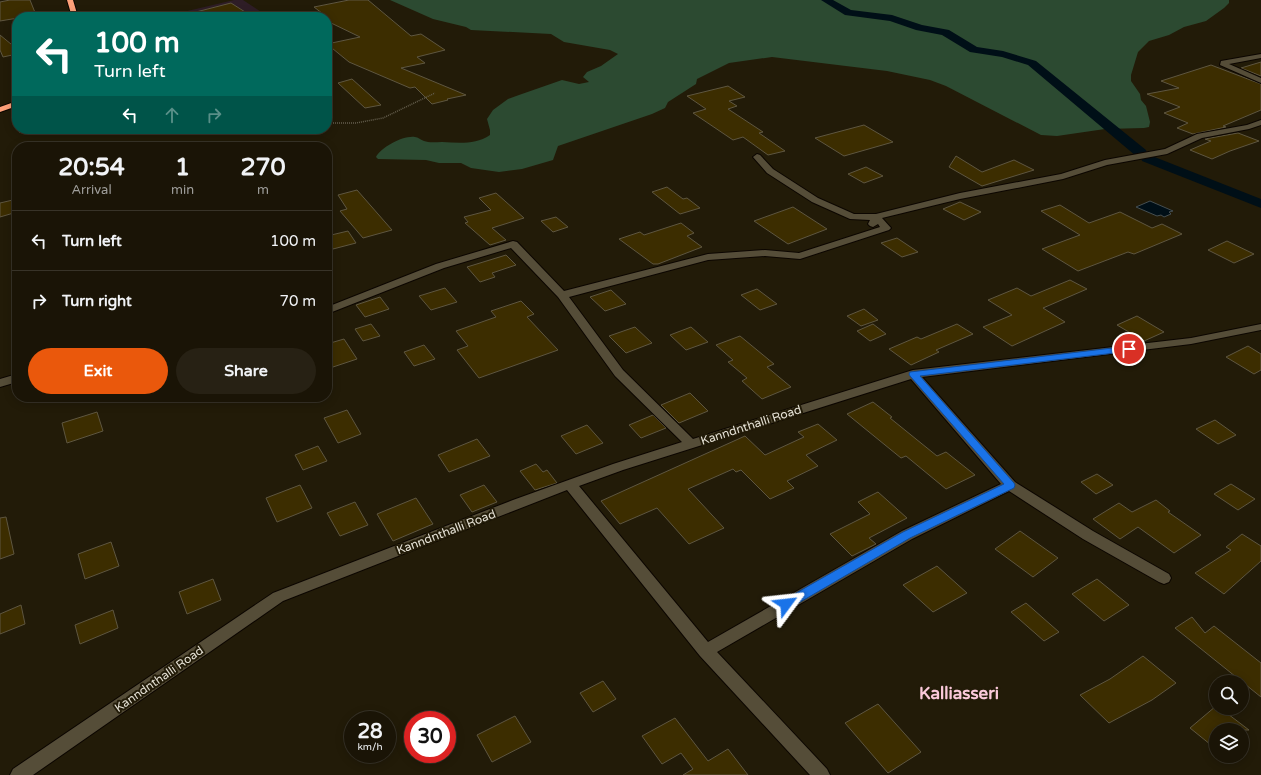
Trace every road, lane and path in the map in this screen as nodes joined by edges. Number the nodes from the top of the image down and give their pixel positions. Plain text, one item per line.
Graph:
1 (70, 0) edge
2 (74, 12) edge
3 (1261, 56) edge
4 (1261, 81) edge
5 (435, 93) dead end
6 (12, 105) edge
7 (0, 110) edge
8 (1261, 122) edge
9 (332, 123) edge
10 (757, 157) dead end
11 (876, 217) junction
12 (866, 235) junction
13 (562, 295) junction
14 (332, 309) edge
15 (1261, 327) edge
16 (913, 374) junction
17 (12, 379) edge
18 (0, 383) edge
19 (691, 444) junction
20 (570, 485) junction
21 (1010, 485) junction
22 (1164, 578) dead end
23 (706, 651) junction
24 (19, 775) edge
25 (821, 775) edge

1 - 2 highway
3 - 4 street
5 - 9 path
6 - 7 highway
8 - 11 street
10 - 11 street
11 - 12 street
11 - 12 street
12 - 13 street
13 - 14 street
13 - 19 street
15 - 16 street, Kanndnthalli Road
16 - 19 street, Kanndnthalli Road
16 - 21 street
17 - 18 street
19 - 20 street, Kanndnthalli Road
20 - 23 street
20 - 24 street, Kanndnthalli Road
21 - 22 street
21 - 23 street
23 - 25 street

